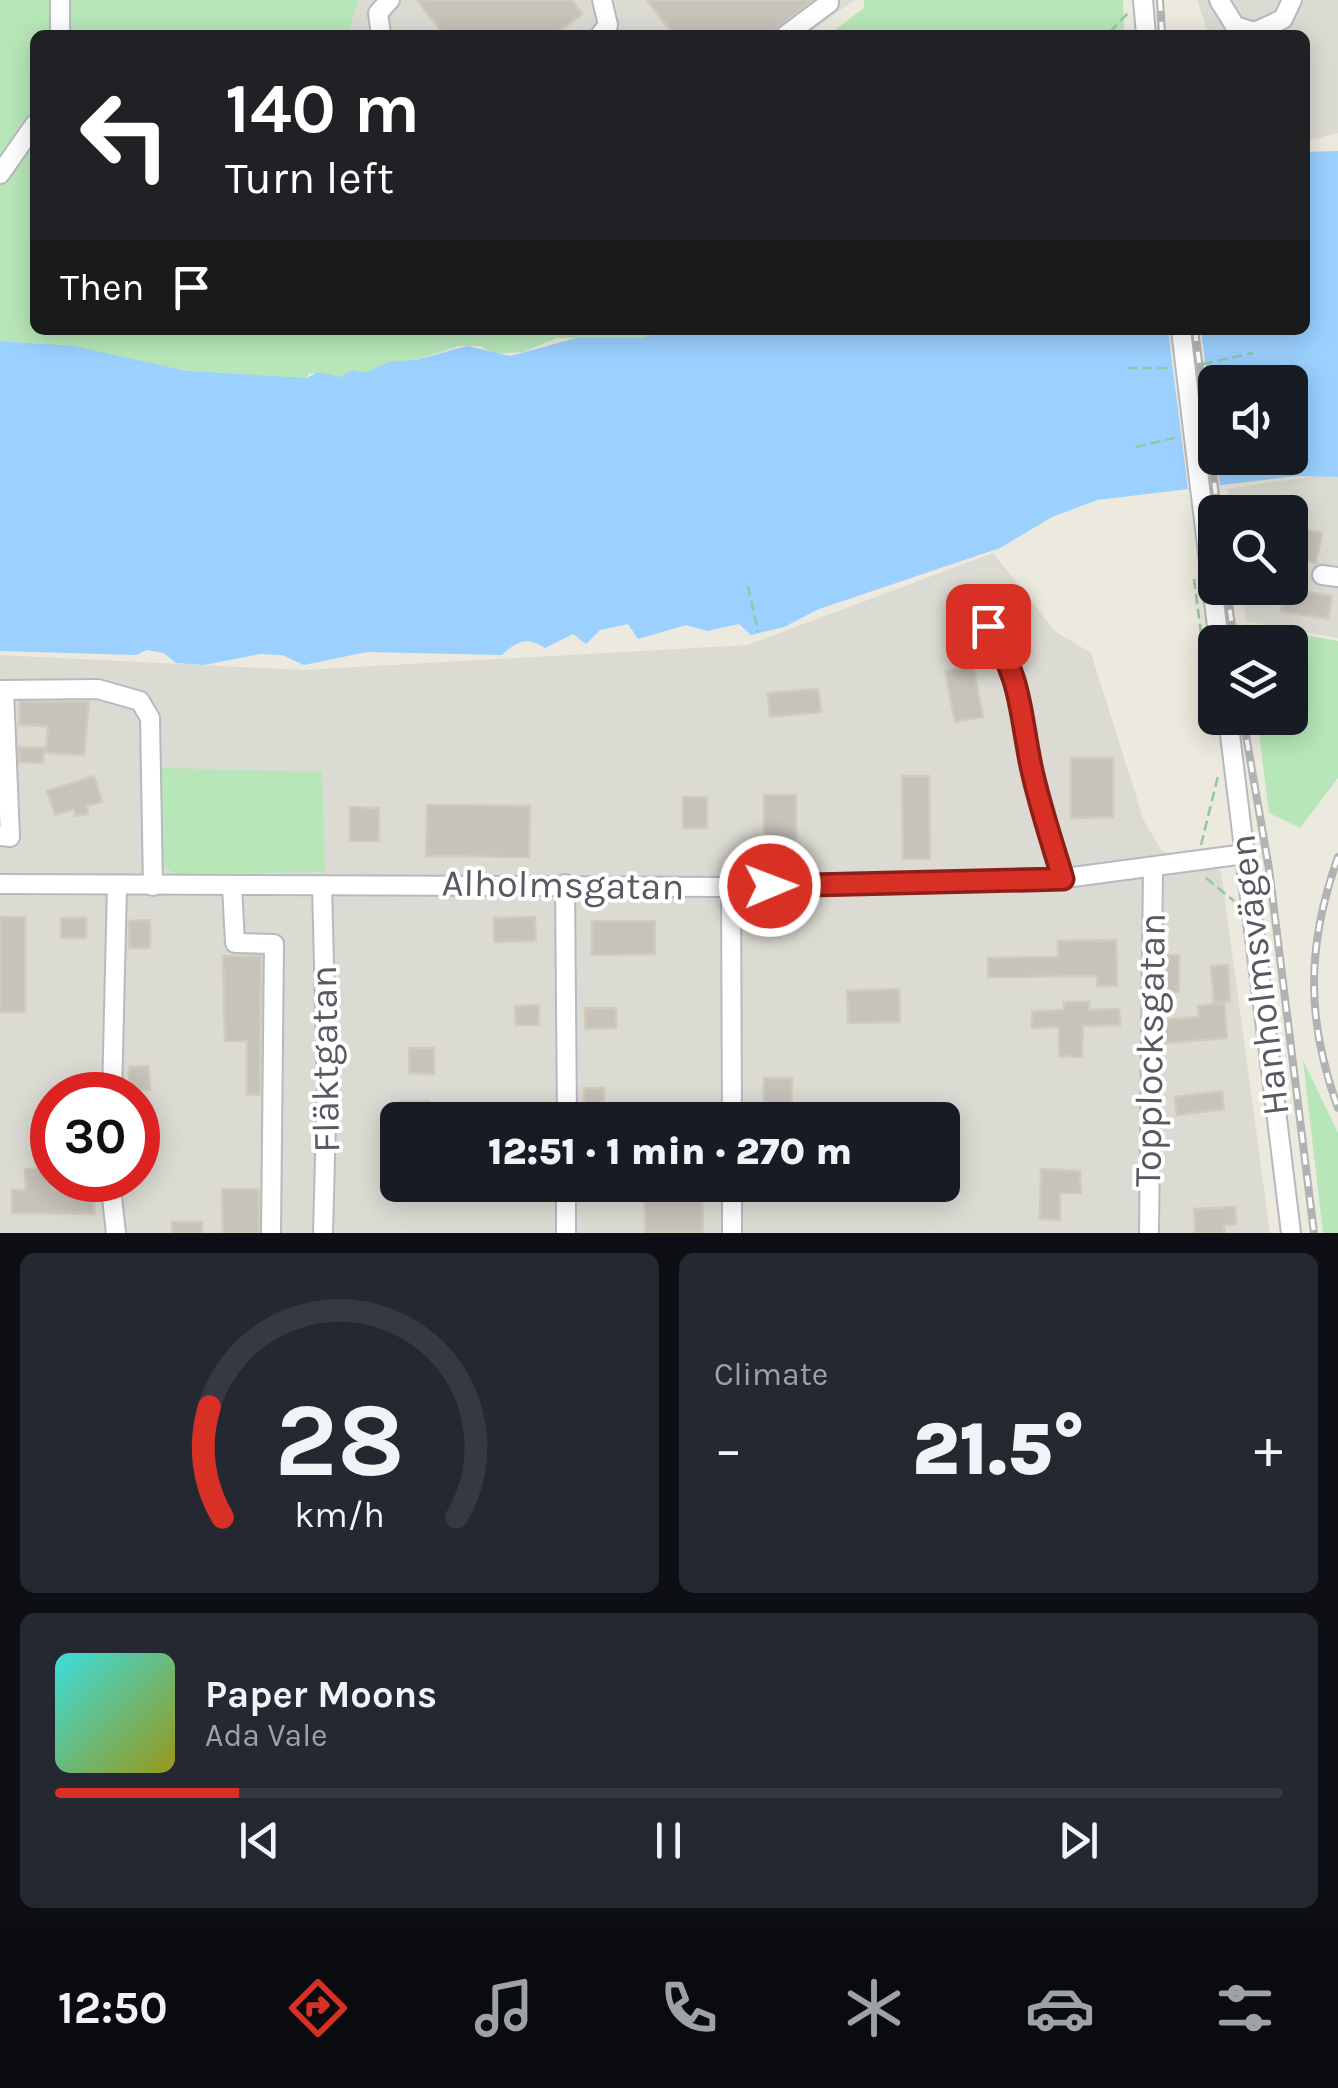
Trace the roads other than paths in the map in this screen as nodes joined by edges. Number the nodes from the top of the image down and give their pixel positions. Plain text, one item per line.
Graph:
1 (60, 0) edge
2 (390, 0) edge
3 (602, 0) edge
4 (827, 0) edge
5 (1219, 0) edge
6 (1292, 0) edge
7 (1143, 2) edge
8 (60, 30) edge
9 (380, 30) edge
10 (604, 30) edge
11 (793, 30) edge
12 (1146, 30) edge
13 (1248, 30) edge
14 (1259, 30) edge
15 (30, 131) edge
16 (0, 174) edge
17 (1182, 335) edge
18 (1217, 625) edge
19 (988, 626) dead end
20 (2, 690) edge
21 (1230, 735) edge
22 (0, 836) edge
23 (1244, 854) junction
24 (1153, 868) junction
25 (1063, 879) junction
26 (0, 884) edge
27 (565, 884) junction
28 (322, 885) junction
29 (116, 886) junction
30 (153, 886) junction
31 (232, 886) junction
32 (731, 886) junction
33 (112, 1072) edge
34 (567, 1102) edge
35 (732, 1102) edge
36 (112, 1202) edge
37 (566, 1202) edge
38 (732, 1202) edge
39 (116, 1233) edge
40 (271, 1233) edge
41 (323, 1233) edge
42 (566, 1233) edge
43 (732, 1233) edge
44 (1149, 1233) edge
45 (1290, 1233) edge

1 - 8 street
2 - 9 street
3 - 10 street
4 - 11 street
5 - 13 street
6 - 14 street
7 - 12 street
15 - 16 street
17 - 18 street, bridge
19 - 25 street
20 - 22 street
20 - 30 street
21 - 23 street, Hanholmsvägen
23 - 24 street, Alholmsgatan
23 - 45 street, Hanholmsvägen
24 - 25 street, Alholmsgatan
24 - 44 street, Topplocksgatan
25 - 32 street, Alholmsgatan
26 - 29 street, Alholmsgatan
27 - 28 street, Alholmsgatan
27 - 32 street, Alholmsgatan
27 - 34 street
28 - 31 street, Alholmsgatan
28 - 41 street, Fläktgatan
29 - 30 street, Alholmsgatan
29 - 33 street
30 - 31 street, Alholmsgatan
31 - 40 street
32 - 35 street
36 - 39 street
37 - 42 street
38 - 43 street

